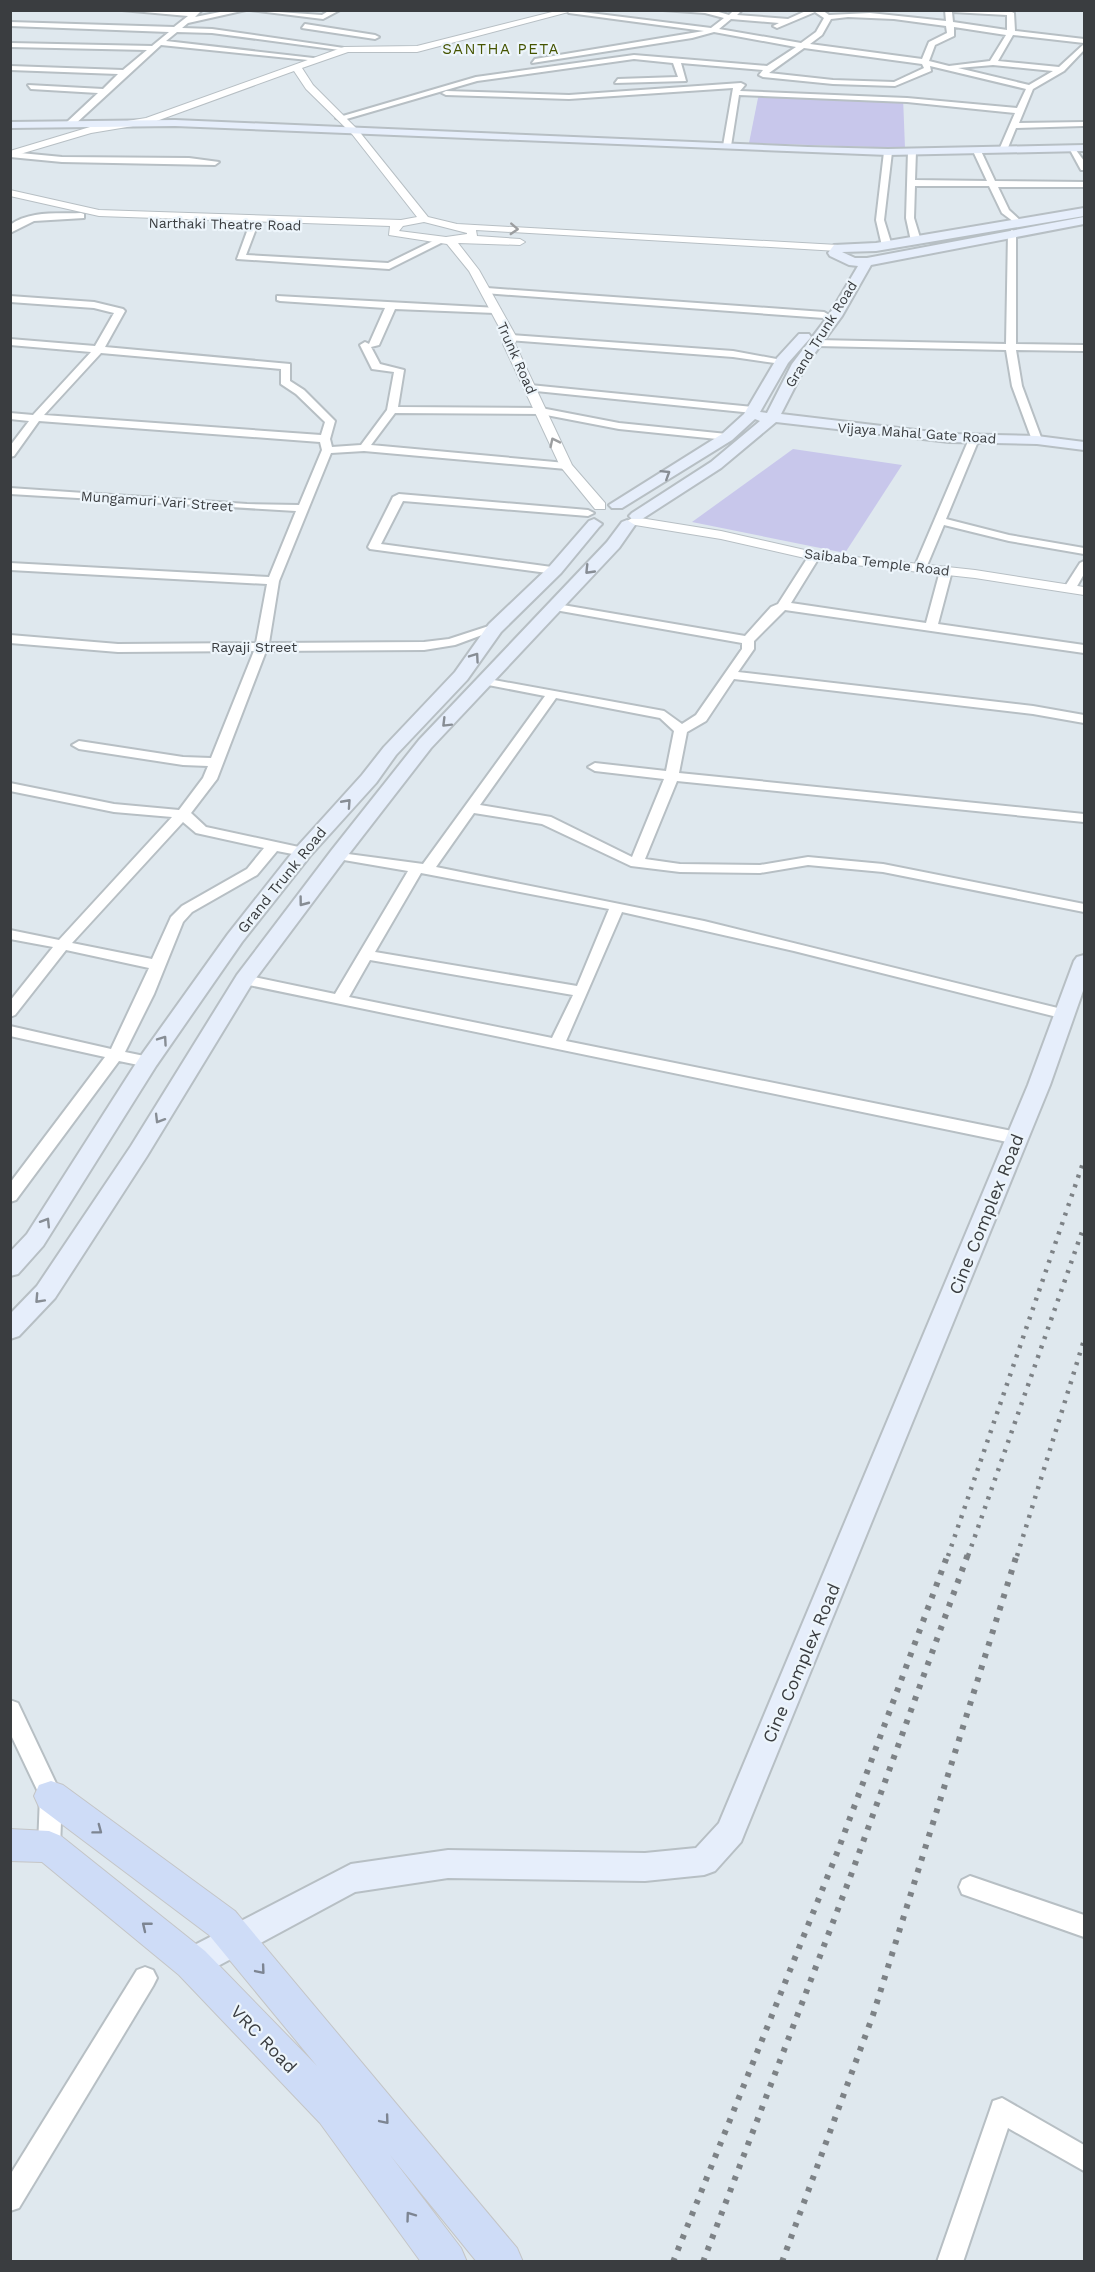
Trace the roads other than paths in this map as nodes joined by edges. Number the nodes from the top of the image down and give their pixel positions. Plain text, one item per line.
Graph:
1 (125, 10) edge
2 (218, 10) edge
3 (243, 10) edge
4 (253, 10) edge
5 (337, 10) edge
6 (739, 10) edge
7 (815, 10) edge
8 (571, 11) edge
9 (667, 11) edge
10 (1010, 12) edge
11 (857, 13) edge
12 (193, 16) edge
13 (730, 17) junction
14 (105, 18) dead end
15 (828, 18) junction
16 (787, 21) junction
17 (666, 23) junction
18 (10, 24) edge
19 (299, 25) dead end
20 (96, 26) junction
21 (950, 26) junction
22 (176, 30) junction
23 (710, 32) junction
24 (1011, 33) junction
25 (759, 36) junction
26 (375, 37) dead end
27 (1084, 41) edge
28 (652, 42) junction
29 (10, 45) edge
30 (799, 45) junction
31 (79, 46) junction
32 (158, 46) junction
33 (1084, 46) edge
34 (614, 47) junction
35 (28, 49) edge
36 (347, 49) junction
37 (75, 54) dead end
38 (877, 57) junction
39 (318, 59) junction
40 (622, 59) junction
41 (676, 59) junction
42 (70, 62) dead end
43 (604, 62) junction
44 (925, 62) junction
45 (993, 63) junction
46 (297, 68) junction
47 (945, 68) junction
48 (1060, 69) junction
49 (65, 70) junction
50 (125, 72) junction
51 (865, 74) junction
52 (763, 75) junction
53 (477, 79) junction
54 (618, 81) junction
55 (748, 84) dead end
56 (31, 87) dead end
57 (1030, 88) junction
58 (737, 89) junction
59 (106, 91) junction
60 (424, 93) junction
61 (623, 93) junction
62 (1020, 111) junction
63 (340, 118) junction
64 (135, 123) junction
65 (70, 124) junction
66 (1084, 124) edge
67 (10, 125) edge
68 (1013, 126) junction
69 (355, 132) junction
70 (727, 146) junction
71 (1079, 148) edge
72 (1003, 150) junction
73 (977, 151) junction
74 (888, 152) junction
75 (912, 152) junction
76 (10, 154) edge
77 (215, 162) dead end
78 (1084, 168) edge
79 (912, 183) junction
80 (993, 184) junction
81 (1084, 185) edge
82 (10, 193) edge
83 (79, 212) junction
84 (1084, 212) edge
85 (424, 219) junction
86 (1084, 220) edge
87 (401, 223) junction
88 (12, 225) edge
89 (253, 226) junction
90 (455, 227) junction
91 (1015, 228) junction
92 (393, 233) junction
93 (466, 239) junction
94 (446, 240) junction
95 (916, 241) junction
96 (836, 251) junction
97 (872, 255) junction
98 (487, 291) junction
99 (279, 298) dead end
100 (10, 299) edge
101 (391, 306) junction
102 (495, 310) junction
103 (824, 315) junction
104 (511, 338) junction
105 (10, 342) edge
106 (816, 343) junction
107 (1011, 347) junction
108 (1084, 348) edge
109 (99, 349) junction
110 (782, 361) junction
111 (530, 387) junction
112 (392, 410) junction
113 (541, 411) junction
114 (752, 413) junction
115 (10, 416) edge
116 (37, 417) junction
117 (772, 418) junction
118 (727, 437) junction
119 (974, 439) junction
120 (1036, 440) junction
121 (326, 445) junction
122 (1084, 446) edge
123 (364, 448) junction
124 (10, 454) edge
125 (566, 466) junction
126 (10, 491) edge
127 (616, 505) junction
128 (303, 508) junction
129 (594, 514) junction
130 (938, 520) junction
131 (633, 521) junction
132 (1084, 551) edge
133 (814, 556) junction
134 (1084, 565) edge
135 (10, 566) edge
136 (920, 568) junction
137 (555, 570) junction
138 (946, 571) junction
139 (273, 581) junction
140 (1077, 590) edge
141 (555, 606) junction
142 (783, 606) junction
143 (931, 627) junction
144 (495, 628) junction
145 (10, 639) edge
146 (748, 640) junction
147 (262, 646) junction
148 (1084, 649) edge
149 (730, 675) junction
150 (487, 681) junction
151 (553, 694) junction
152 (1084, 719) edge
153 (681, 730) junction
154 (79, 745) dead end
155 (217, 762) junction
156 (595, 767) dead end
157 (672, 776) junction
158 (10, 787) edge
159 (471, 808) junction
160 (183, 814) junction
161 (1084, 818) edge
162 (275, 844) junction
163 (303, 852) junction
164 (338, 855) junction
165 (637, 861) junction
166 (421, 869) junction
167 (617, 906) junction
168 (1084, 908) edge
169 (10, 934) edge
170 (63, 944) junction
171 (366, 955) junction
172 (1084, 961) edge
173 (157, 965) junction
174 (244, 980) junction
175 (582, 993) junction
176 (340, 999) junction
177 (10, 1012) edge
178 (1065, 1014) junction
179 (10, 1031) edge
180 (557, 1044) junction
181 (116, 1054) junction
182 (148, 1062) junction
183 (1017, 1138) junction
184 (10, 1196) edge
185 (10, 1268) edge
186 (10, 1330) edge
187 (10, 1709) edge
188 (51, 1796) junction
189 (10, 1845) edge
190 (49, 1847) junction
191 (970, 1887) dead end
192 (1084, 1926) edge
193 (237, 1940) junction
194 (192, 1963) junction
195 (145, 1978) dead end
196 (1084, 2159) edge
197 (10, 2199) edge
198 (447, 2262) edge
199 (503, 2262) edge
200 (950, 2262) edge

1 - 12 street
2 - 12 street
3 - 12 street
4 - 5 street
6 - 13 street
7 - 15 street
7 - 16 street
8 - 17 street
8 - 36 street
9 - 13 street
9 - 17 street
10 - 21 street
10 - 24 street
11 - 15 street
11 - 21 street
12 - 22 street
13 - 16 street
13 - 23 street
14 - 20 street
15 - 30 street
16 - 25 street
17 - 23 street
17 - 28 street
18 - 35 street
19 - 26 street
20 - 22 street
20 - 31 street
20 - 35 street
21 - 24 street
21 - 44 street
22 - 32 street
22 - 36 street
23 - 25 street
23 - 28 street
24 - 27 street
24 - 45 street
25 - 30 street
28 - 34 street
29 - 35 street
30 - 38 street
30 - 52 street
31 - 32 street
31 - 35 street
31 - 37 street
32 - 39 street
32 - 50 street
33 - 48 street
34 - 40 street
34 - 53 street
35 - 49 street
36 - 39 street
38 - 44 street
38 - 51 street
39 - 46 street
40 - 41 street
40 - 43 street
41 - 52 street
41 - 54 street
42 - 49 street
43 - 53 street
43 - 54 street
44 - 47 street
44 - 51 street
45 - 47 street
45 - 48 street
46 - 63 street
46 - 64 street
47 - 57 street
48 - 57 street
49 - 50 street
50 - 59 street
51 - 52 street
53 - 60 street
54 - 61 street
55 - 58 street
56 - 59 street
57 - 62 street
58 - 61 street
58 - 62 street
58 - 70 street
59 - 65 street
60 - 61 street
60 - 63 street
62 - 68 street
63 - 69 street
64 - 65 main road
64 - 69 main road
64 - 76 street
65 - 67 main road
66 - 68 street
68 - 72 street
69 - 70 main road
69 - 85 street
70 - 74 main road
71 - 72 main road
71 - 78 street
72 - 73 main road
73 - 75 main road
73 - 80 street
74 - 75 main road
74 - 97 street
75 - 79 street
76 - 77 street
79 - 80 street
79 - 95 street
80 - 81 street
80 - 91 street
82 - 83 street, Narthaki Theatre Road
83 - 87 street, Narthaki Theatre Road
83 - 88 street
83 - 89 street, Narthaki Theatre Road
84 - 91 main road
85 - 87 street, Narthaki Theatre Road
85 - 90 street
86 - 91 main road
87 - 92 street
89 - 92 street, Narthaki Theatre Road
89 - 94 street
90 - 93 street
90 -> 96 street
91 - 95 main road
91 - 97 main road
91 - 107 street
92 - 94 street, Narthaki Theatre Road
93 - 94 street, Narthaki Theatre Road
93 - 96 street, Narthaki Theatre Road
94 - 98 street, Trunk Road
95 - 97 main road
96 - 97 main road
96 - 97 main road
97 - 103 main road
97 - 106 main road, Grand Trunk Road
98 - 102 street, Trunk Road
98 - 103 street
99 - 101 street
100 - 109 street
101 - 102 street
101 - 112 street
102 - 104 street, Trunk Road
103 - 110 main road
104 - 110 street
104 - 111 street, Trunk Road
105 - 109 street
106 - 107 street
106 - 117 main road, Grand Trunk Road
107 - 108 street
107 - 120 street
109 - 116 street
109 - 121 street
110 - 114 main road
111 - 113 street, Trunk Road
111 - 114 street
112 - 113 street
112 - 123 street
113 - 118 street
125 -> 113 street, Trunk Road
114 - 117 main road, Vijaya Mahal Gate Road
114 - 118 main road
115 - 116 street
116 - 121 street
116 - 124 street
117 - 119 main road, Vijaya Mahal Gate Road
117 - 131 main road, Grand Trunk Road
127 -> 118 main road
119 - 120 main road, Vijaya Mahal Gate Road
119 - 130 street
120 - 122 main road, Vijaya Mahal Gate Road
121 - 123 street
121 - 128 street
123 - 125 street
125 - 129 street, Trunk Road
126 - 128 street, Mungamuri Vari Street
127 - 129 main road
127 - 131 main road
128 - 139 street
129 - 131 main road
129 - 137 main road, Grand Trunk Road
129 - 137 street
130 - 132 street
130 - 136 street
131 - 133 street, Saibaba Temple Road
131 -> 141 main road
133 - 136 street, Saibaba Temple Road
133 - 142 street
134 - 140 street
135 - 139 street
136 - 138 street, Saibaba Temple Road
137 - 144 main road, Grand Trunk Road
138 - 140 street, Saibaba Temple Road
138 - 143 street
139 - 147 street
141 - 146 street
141 - 150 main road
142 - 143 street
142 - 146 street
143 - 148 street
144 - 147 street, Rayaji Street
163 -> 144 main road, Grand Trunk Road
145 - 147 street, Rayaji Street
146 - 149 street
147 - 155 street
149 - 152 street
149 - 153 street
150 - 151 street
150 -> 164 main road
151 - 153 street
151 - 159 street
153 - 157 street
154 - 155 street
155 - 160 street
156 - 157 street
157 - 161 street
157 - 165 street
158 - 160 street
159 - 165 street
159 - 166 street
160 - 162 street
160 - 170 street
162 - 163 street
162 - 173 street
182 -> 163 main road, Grand Trunk Road
164 - 166 street
164 -> 174 main road
165 - 168 street
166 - 167 street
166 - 171 street
167 - 175 street
167 - 178 street
169 - 170 street
170 - 173 street
170 - 177 street
171 - 175 street
171 - 176 street
172 - 178 main road, Cine Complex Road
173 - 181 street
174 - 176 street
174 -> 186 main road
175 - 180 street
176 - 180 street
178 - 183 main road, Cine Complex Road
179 - 181 street
180 - 183 street
181 - 182 street
181 - 184 street
185 -> 182 main road, Grand Trunk Road
183 - 193 main road, Cine Complex Road
187 - 188 street
188 - 190 street
188 -> 193 main road
189 - 190 main road
194 -> 190 main road, VRC Road
191 - 192 street
193 - 194 main road, Cine Complex Road
193 -> 199 main road
198 -> 194 main road, VRC Road
195 - 197 street
196 - 200 street

